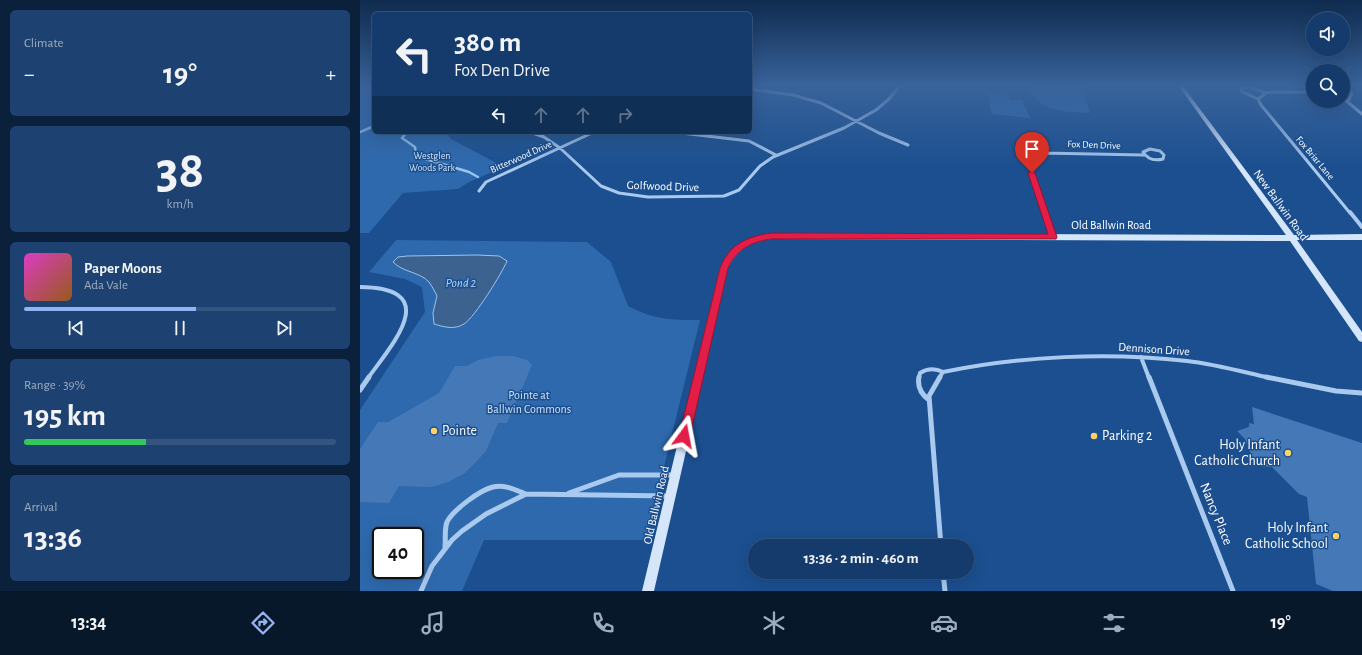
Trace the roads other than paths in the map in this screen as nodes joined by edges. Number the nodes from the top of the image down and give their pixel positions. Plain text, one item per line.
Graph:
1 (842, 113) edge
2 (870, 113) edge
3 (1201, 113) edge
4 (1267, 113) edge
5 (858, 121) junction
6 (536, 134) edge
7 (590, 134) edge
8 (690, 134) edge
9 (908, 145) dead end
10 (560, 148) junction
11 (1042, 153) junction
12 (776, 154) junction
13 (1144, 155) junction
14 (1032, 160) junction
15 (479, 191) dead end
16 (1362, 227) edge
17 (1053, 237) junction
18 (1362, 237) edge
19 (1292, 238) junction
20 (360, 287) edge
21 (1362, 339) edge
22 (1141, 357) junction
23 (943, 372) junction
24 (360, 390) edge
25 (1362, 393) edge
26 (929, 400) junction
27 (675, 475) junction
28 (526, 494) junction
29 (566, 494) junction
30 (670, 496) junction
31 (940, 539) edge
32 (445, 547) junction
33 (944, 579) edge
34 (421, 591) edge
35 (648, 591) edge
36 (945, 591) edge
37 (1233, 591) edge

1 - 5 street
2 - 5 street
3 - 19 street, New Ballwin Road
4 - 16 street, Fox Briar Lane
5 - 9 street
5 - 12 street
6 - 10 street, Golfwood Drive
7 - 10 street, Bitterwood Drive
8 - 12 street
10 - 12 street, Golfwood Drive
10 - 15 street, Bitterwood Drive
11 - 13 street, Fox Den Drive
11 - 14 street
11 - 14 street, Fox Den Drive
13 - 13 street, Fox Den Drive
14 - 17 street
17 - 19 street, Old Ballwin Road
17 - 27 street, Old Ballwin Road
18 - 19 street, Old Ballwin Road
19 - 21 street, New Ballwin Road
20 - 24 street
22 - 23 street, Dennison Drive
22 - 25 street, Dennison Drive
22 - 37 street, Nancy Place
23 - 26 street, Dennison Drive
23 - 26 street, Dennison Drive
26 - 31 street, Dennison Drive
27 - 29 street
27 - 30 street, Old Ballwin Road
28 - 29 street
28 - 32 street
28 - 32 street
29 - 30 street
30 - 35 street, Old Ballwin Road
32 - 34 street
33 - 36 street

